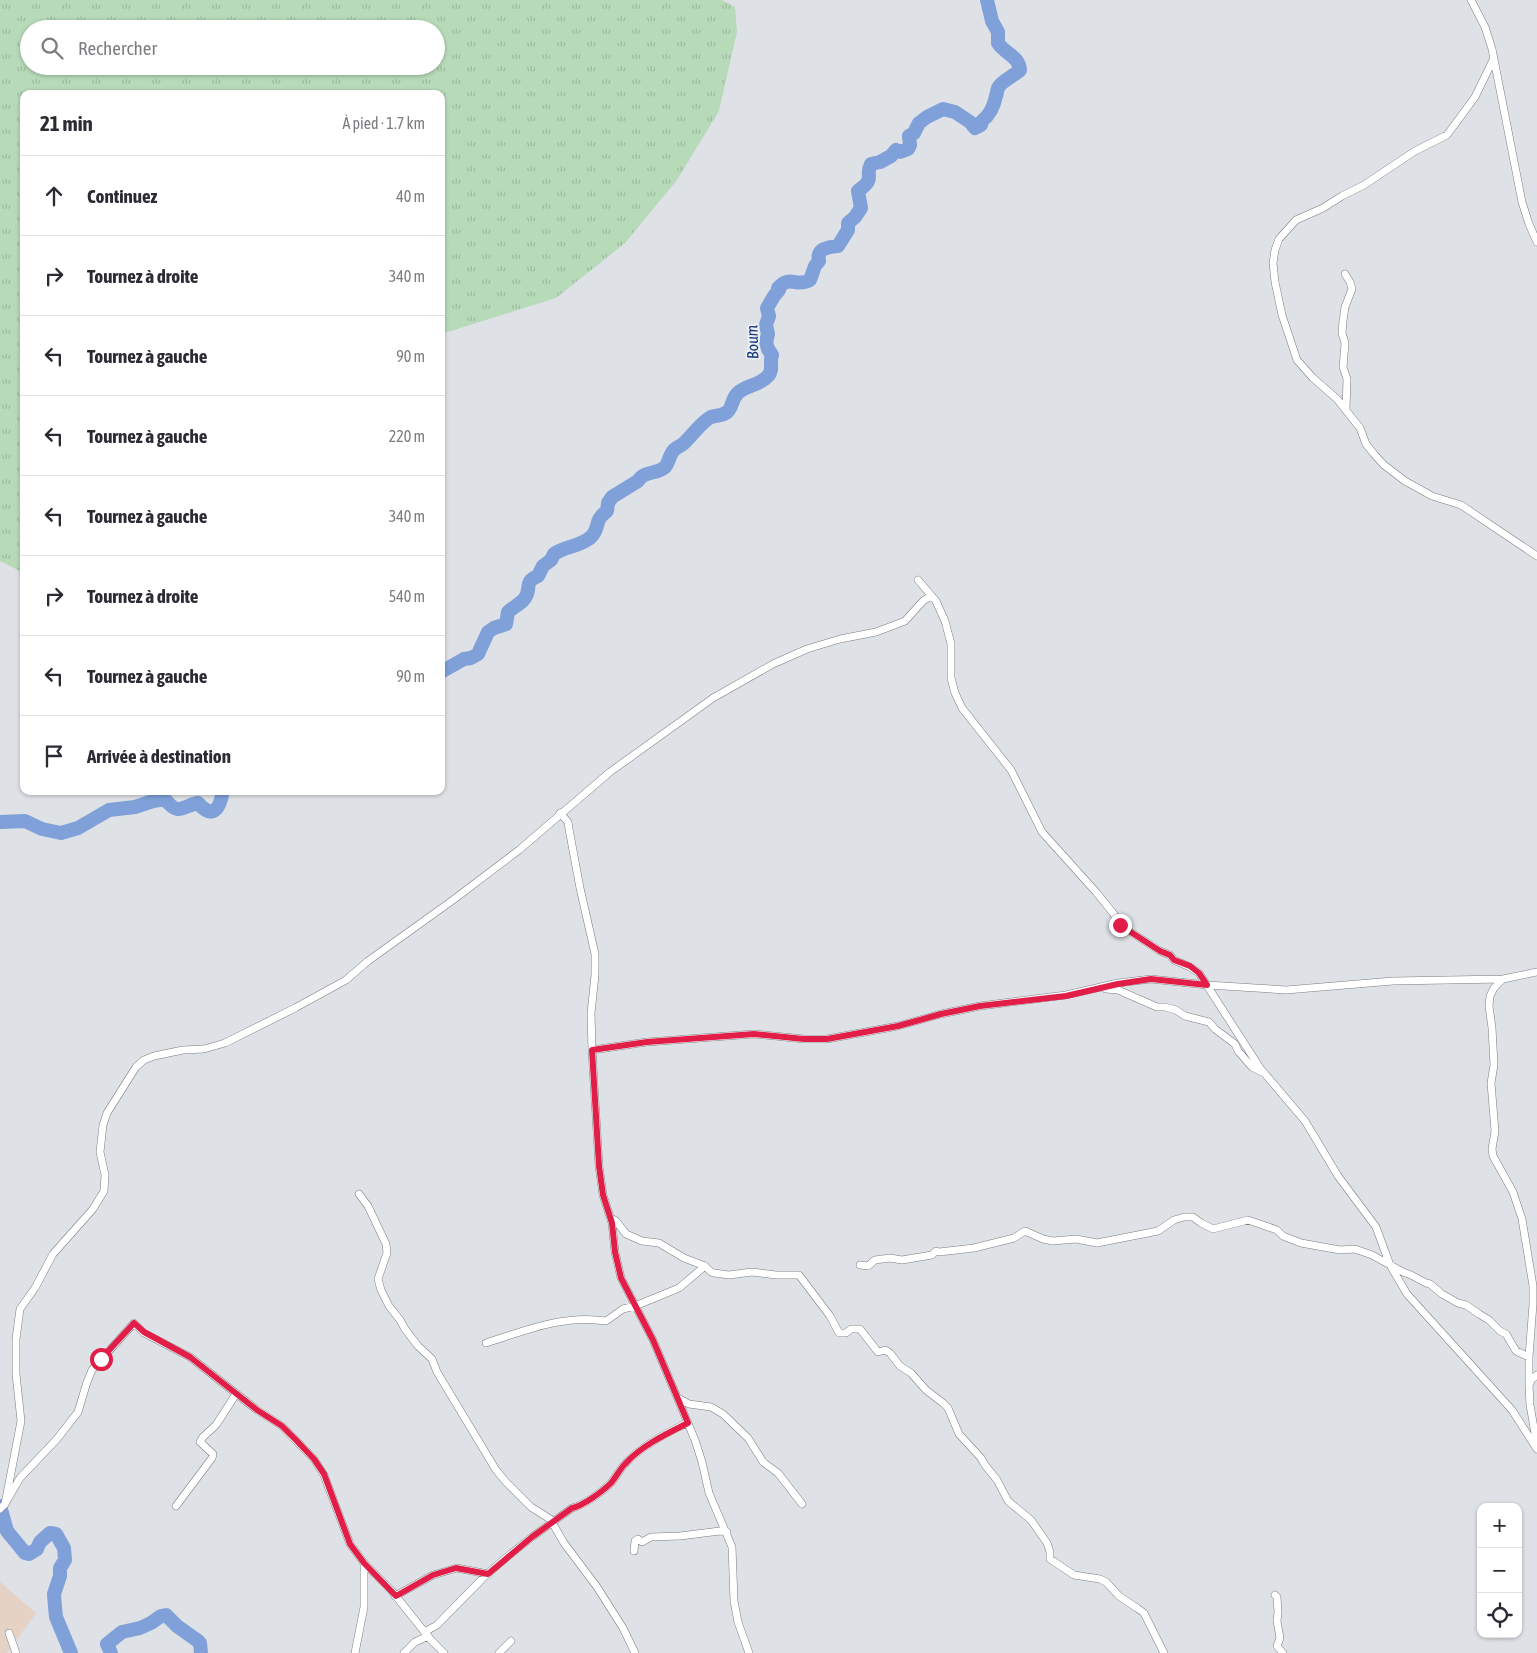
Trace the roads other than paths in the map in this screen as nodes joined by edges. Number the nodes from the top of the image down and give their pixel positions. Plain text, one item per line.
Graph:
1 (1471, 0) edge
2 (1493, 60) junction
3 (1537, 242) edge
4 (1346, 274) dead end
5 (1346, 410) junction
6 (1537, 556) edge
7 (918, 580) dead end
8 (931, 596) junction
9 (560, 813) junction
10 (1537, 972) edge
11 (1503, 979) junction
12 (1481, 980) junction
13 (1207, 985) junction
14 (1093, 989) junction
15 (1492, 990) junction
16 (592, 1050) junction
17 (1264, 1073) junction
18 (359, 1194) dead end
19 (611, 1218) junction
20 (1537, 1261) edge
21 (860, 1265) dead end
22 (1390, 1265) junction
23 (705, 1266) junction
24 (1530, 1266) junction
25 (1535, 1304) edge
26 (636, 1306) junction
27 (486, 1344) dead end
28 (1529, 1357) junction
29 (1537, 1375) edge
30 (1529, 1385) junction
31 (236, 1394) junction
32 (677, 1398) junction
33 (688, 1423) junction
34 (1537, 1448) edge
35 (802, 1504) dead end
36 (3, 1506) edge
37 (176, 1506) dead end
38 (552, 1523) junction
39 (726, 1532) junction
40 (634, 1551) dead end
41 (364, 1563) junction
42 (488, 1574) junction
43 (1275, 1595) dead end
44 (396, 1596) junction
45 (9, 1633) dead end
46 (427, 1635) junction
47 (512, 1641) dead end
48 (16, 1653) edge
49 (355, 1653) edge
50 (404, 1653) edge
51 (444, 1653) edge
52 (499, 1653) edge
53 (635, 1653) edge
54 (748, 1653) edge
55 (1164, 1653) edge
56 (1283, 1653) edge

1 - 2 street
2 - 3 street
2 - 5 street
4 - 5 street
5 - 6 street
7 - 8 street
8 - 9 street
8 - 13 street
9 - 16 street
9 - 36 street
10 - 11 street
11 - 12 street
11 - 15 street
12 - 13 street
12 - 15 street
13 - 14 street
13 - 17 street
14 - 16 street
14 - 17 street
15 - 24 street
16 - 19 street
17 - 22 street
18 - 38 street
19 - 23 street
19 - 26 street
20 - 24 street
21 - 22 street
22 - 28 street
22 - 34 street
23 - 26 street
23 - 55 street
24 - 25 street
25 - 28 street
26 - 27 street
26 - 32 street
28 - 30 street
29 - 30 street
30 - 34 street
31 - 36 street
31 - 37 street
31 - 41 street
32 - 33 street
32 - 35 street
33 - 38 street
33 - 39 street
38 - 42 street
38 - 53 street
39 - 40 street
39 - 54 street
41 - 44 street
41 - 49 street
42 - 44 street
42 - 46 street
43 - 56 street
44 - 46 street
45 - 48 street
46 - 50 street
46 - 51 street
47 - 52 street

